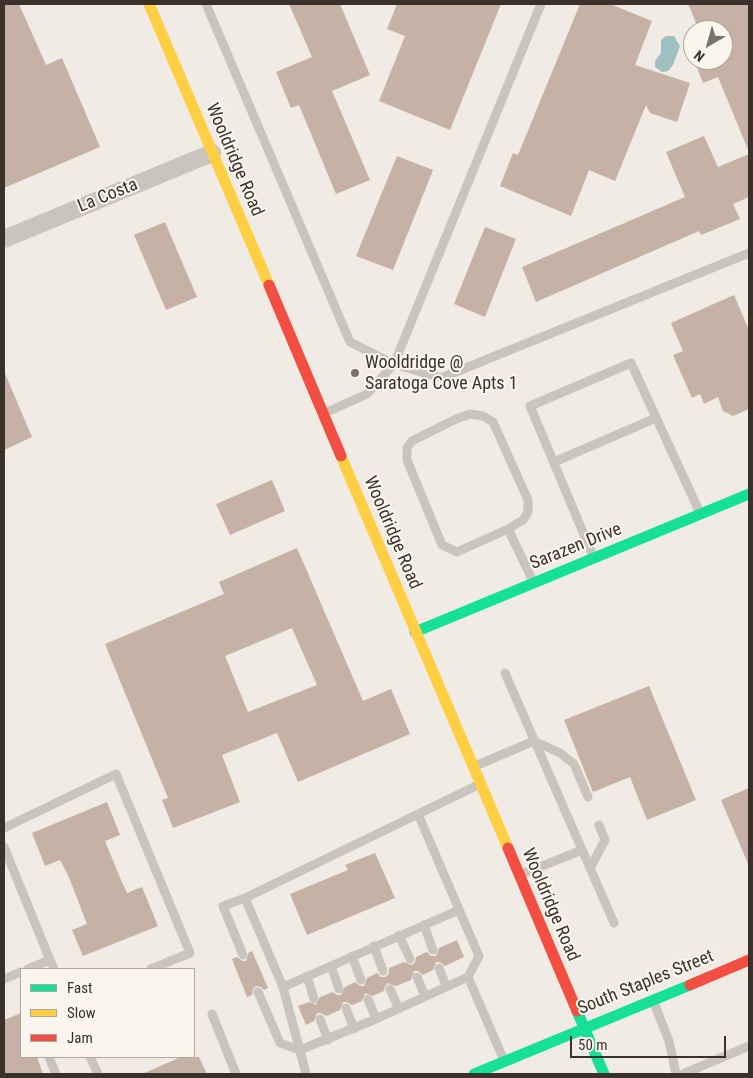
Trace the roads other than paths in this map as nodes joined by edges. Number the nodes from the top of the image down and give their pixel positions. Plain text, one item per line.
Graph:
1 (149, 4) edge
2 (206, 4) edge
3 (541, 4) edge
4 (212, 153) junction
5 (4, 239) edge
6 (749, 253) edge
7 (394, 364) junction
8 (322, 414) junction
9 (656, 418) junction
10 (554, 462) junction
11 (749, 494) edge
12 (700, 514) junction
13 (508, 529) junction
14 (594, 558) junction
15 (534, 584) junction
16 (415, 632) junction
17 (505, 674) dead end
18 (534, 741) junction
19 (473, 768) junction
20 (480, 784) junction
21 (588, 796) dead end
22 (418, 814) junction
23 (599, 825) dead end
24 (4, 828) edge
25 (4, 848) edge
26 (582, 850) junction
27 (590, 868) junction
28 (519, 875) junction
29 (244, 898) junction
30 (460, 910) junction
31 (614, 923) dead end
32 (424, 925) junction
33 (399, 935) junction
34 (374, 946) junction
35 (433, 950) dead end
36 (243, 955) dead end
37 (352, 956) junction
38 (410, 959) dead end
39 (50, 960) junction
40 (749, 960) edge
41 (331, 966) junction
42 (30, 968) edge
43 (54, 968) edge
44 (154, 968) edge
45 (439, 968) dead end
46 (383, 971) dead end
47 (20, 972) edge
48 (307, 976) junction
49 (417, 977) dead end
50 (468, 977) junction
51 (4, 980) edge
52 (361, 980) dead end
53 (446, 986) junction
54 (283, 987) junction
55 (340, 989) dead end
56 (390, 989) dead end
57 (258, 992) dead end
58 (425, 996) junction
59 (368, 999) dead end
60 (652, 999) junction
61 (314, 1000) dead end
62 (346, 1008) dead end
63 (399, 1009) junction
64 (212, 1014) dead end
65 (320, 1019) dead end
66 (376, 1019) junction
67 (583, 1027) junction
68 (354, 1029) junction
69 (328, 1040) junction
70 (749, 1046) edge
71 (300, 1050) junction
72 (49, 1058) edge
73 (90, 1058) edge
74 (504, 1061) junction
75 (56, 1074) edge
76 (98, 1074) edge
77 (236, 1074) edge
78 (306, 1074) edge
79 (474, 1074) edge
80 (604, 1074) edge
81 (676, 1074) edge
82 (683, 1074) edge

1 - 4 main road, Wooldridge Road
2 - 7 lane
3 - 7 lane
4 - 5 street, La Costa
4 - 8 main road, Wooldridge Road
6 - 7 lane
7 - 8 lane
8 - 16 main road, Wooldridge Road
9 - 10 lane
9 - 10 lane
9 - 12 lane
10 - 14 lane
11 - 12 main road, Sarazen Drive
12 - 14 main road, Sarazen Drive
13 - 13 lane
13 - 15 lane
14 - 15 main road, Sarazen Drive
15 - 16 main road, Sarazen Drive
16 - 19 main road, Wooldridge Road
17 - 18 lane
18 - 19 lane
18 - 21 lane
18 - 26 lane
19 - 20 main road, Wooldridge Road
20 - 22 lane
20 - 28 main road, Wooldridge Road
22 - 29 lane
22 - 30 lane
23 - 27 lane
24 - 44 lane
25 - 39 lane
26 - 27 lane
26 - 28 lane
27 - 31 lane
28 - 67 main road, Wooldridge Road
29 - 36 lane
29 - 54 lane
30 - 32 lane
30 - 50 lane
32 - 33 lane
32 - 35 lane
33 - 34 lane
33 - 38 lane
34 - 37 lane
34 - 46 lane
37 - 41 lane
37 - 52 lane
39 - 42 lane
39 - 43 lane
40 - 60 main road, South Staples Street
41 - 48 lane
41 - 55 lane
45 - 53 lane
47 - 51 lane
48 - 54 lane
48 - 61 lane
49 - 58 lane
50 - 53 lane
50 - 74 lane
53 - 58 lane
54 - 71 lane
56 - 63 lane
57 - 71 lane
58 - 63 lane
59 - 66 lane
60 - 67 main road, South Staples Street
60 - 81 lane
62 - 68 lane
63 - 66 lane
64 - 77 lane
65 - 69 lane
66 - 68 lane
67 - 74 main road, South Staples Street
67 - 80 main road, Wooldridge Road
68 - 69 lane
69 - 71 lane
70 - 82 lane
71 - 78 lane
72 - 75 lane
73 - 76 lane
74 - 79 main road, South Staples Street

